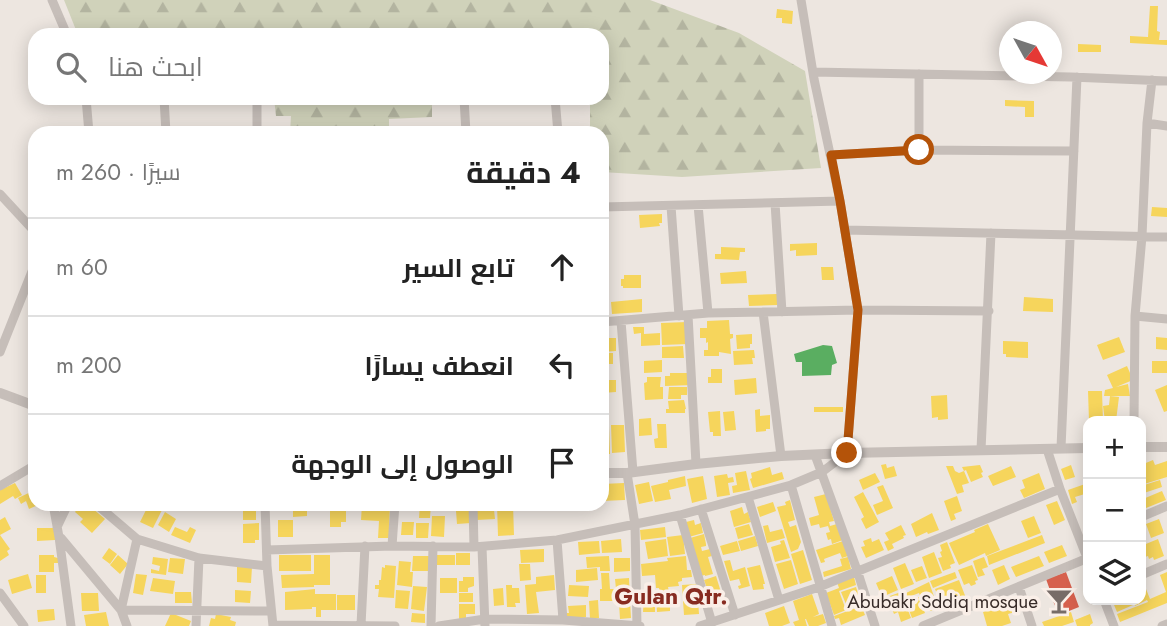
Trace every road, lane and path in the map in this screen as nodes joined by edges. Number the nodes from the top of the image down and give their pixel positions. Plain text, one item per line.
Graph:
1 (52, 0) edge
2 (801, 0) edge
3 (64, 28) edge
4 (813, 72) junction
5 (919, 74) junction
6 (1077, 77) junction
7 (1152, 80) junction
8 (1167, 81) edge
9 (87, 105) edge
10 (164, 105) edge
11 (257, 105) edge
12 (464, 105) edge
13 (556, 105) edge
14 (1147, 123) junction
15 (88, 126) edge
16 (166, 126) edge
17 (257, 126) edge
18 (466, 126) edge
19 (557, 126) edge
20 (1167, 126) edge
21 (919, 150) junction
22 (1074, 152) junction
23 (831, 155) junction
24 (0, 194) edge
25 (840, 201) junction
26 (775, 203) junction
27 (671, 205) junction
28 (698, 205) junction
29 (609, 207) edge
30 (28, 224) edge
31 (845, 230) junction
32 (991, 233) junction
33 (1070, 234) junction
34 (1142, 236) junction
35 (1167, 237) edge
36 (28, 282) edge
37 (858, 310) junction
38 (989, 311) junction
39 (763, 312) junction
40 (782, 312) junction
41 (708, 313) junction
42 (684, 315) junction
43 (1135, 316) junction
44 (1167, 319) edge
45 (609, 321) edge
46 (621, 321) junction
47 (0, 352) edge
48 (0, 393) edge
49 (28, 403) edge
50 (1134, 416) edge
51 (1146, 447) edge
52 (1167, 447) edge
53 (1062, 448) junction
54 (1083, 448) edge
55 (1047, 449) junction
56 (982, 450) junction
57 (847, 453) junction
58 (815, 455) junction
59 (781, 456) junction
60 (696, 464) junction
61 (28, 469) edge
62 (630, 472) junction
63 (822, 472) junction
64 (609, 473) edge
65 (791, 485) junction
66 (0, 486) edge
67 (1060, 489) junction
68 (748, 497) junction
69 (1167, 506) edge
70 (701, 509) junction
71 (54, 511) edge
72 (66, 511) edge
73 (104, 511) edge
74 (265, 511) edge
75 (394, 511) edge
76 (474, 511) edge
77 (680, 515) junction
78 (1146, 515) edge
79 (635, 525) junction
80 (58, 532) junction
81 (1083, 536) edge
82 (137, 539) junction
83 (557, 540) junction
84 (365, 546) junction
85 (392, 546) junction
86 (433, 546) junction
87 (478, 547) junction
88 (267, 551) junction
89 (199, 558) junction
90 (1083, 561) edge
91 (1167, 564) edge
92 (267, 566) junction
93 (857, 570) junction
94 (1146, 573) edge
95 (819, 587) junction
96 (1019, 587) junction
97 (0, 593) edge
98 (779, 600) junction
99 (1106, 605) edge
100 (121, 610) junction
101 (197, 611) junction
102 (271, 611) junction
103 (735, 615) junction
104 (563, 620) junction
105 (945, 622) edge
106 (485, 623) edge
107 (712, 623) junction
108 (1167, 624) edge
109 (273, 625) edge
110 (361, 625) edge
111 (24, 626) edge
112 (71, 626) edge
113 (127, 626) edge
114 (196, 626) edge
115 (395, 626) edge
116 (432, 626) edge
117 (439, 626) edge
118 (638, 626) edge
119 (700, 626) edge
120 (832, 626) edge
121 (875, 626) edge
122 (923, 626) edge
123 (1032, 626) edge
124 (1114, 626) edge
125 (1162, 626) edge

1 - 3 street
2 - 4 street
4 - 5 street
4 - 23 street
5 - 6 street
5 - 21 street
6 - 7 street
6 - 22 street
7 - 8 street
7 - 14 street
9 - 15 street
10 - 16 street
11 - 17 street
12 - 18 street
13 - 19 street
14 - 20 street
14 - 34 street
21 - 22 street
21 - 23 street
22 - 33 street
23 - 25 street
24 - 30 street
25 - 26 street
25 - 31 street
26 - 28 street
26 - 40 street
27 - 28 street
27 - 29 street
27 - 42 street
28 - 41 street
31 - 32 street
31 - 37 street
32 - 33 street
32 - 38 street
33 - 34 street
33 - 53 street
34 - 35 street
34 - 43 street
36 - 47 street
37 - 38 street
37 - 40 street
37 - 57 street
38 - 56 street
39 - 40 street
39 - 41 street
39 - 59 street
41 - 42 street
42 - 46 street
42 - 60 street
43 - 44 street
43 - 50 street
45 - 46 street
46 - 62 street
48 - 49 street
51 - 52 street
53 - 54 street
53 - 55 street
55 - 56 street
55 - 67 street
56 - 57 street
57 - 58 street
57 - 63 street
58 - 59 street
58 - 63 street
59 - 60 street
60 - 62 street
61 - 66 street
62 - 64 street
62 - 79 street
63 - 65 street
63 - 93 street
65 - 68 street
65 - 95 street
67 - 81 street
67 - 93 street
68 - 70 street
68 - 98 street
69 - 78 street
70 - 77 street
70 - 103 street
71 - 80 street
72 - 80 street
73 - 82 street
74 - 88 street
75 - 85 street
76 - 87 street
77 - 79 street
77 - 107 street
79 - 83 street
79 - 118 street
80 - 100 street
80 - 112 street
82 - 89 street
82 - 100 street
83 - 87 street
83 - 104 street
84 - 85 street
84 - 88 street
84 - 110 street
85 - 86 street
86 - 87 street
86 - 116 street
87 - 106 street
88 - 92 street
89 - 92 street
89 - 101 street
90 - 96 street
91 - 94 street
92 - 102 street
93 - 95 street
93 - 121 street
95 - 98 street
95 - 120 street
96 - 105 street
96 - 123 street
97 - 111 street
98 - 103 street
99 - 124 street
100 - 101 street
100 - 113 street
101 - 102 street
101 - 114 street
102 - 109 street
103 - 107 street
104 - 106 street
104 - 118 street
105 - 122 street
106 - 117 street
107 - 119 street
108 - 125 street
109 - 110 street
110 - 115 street

